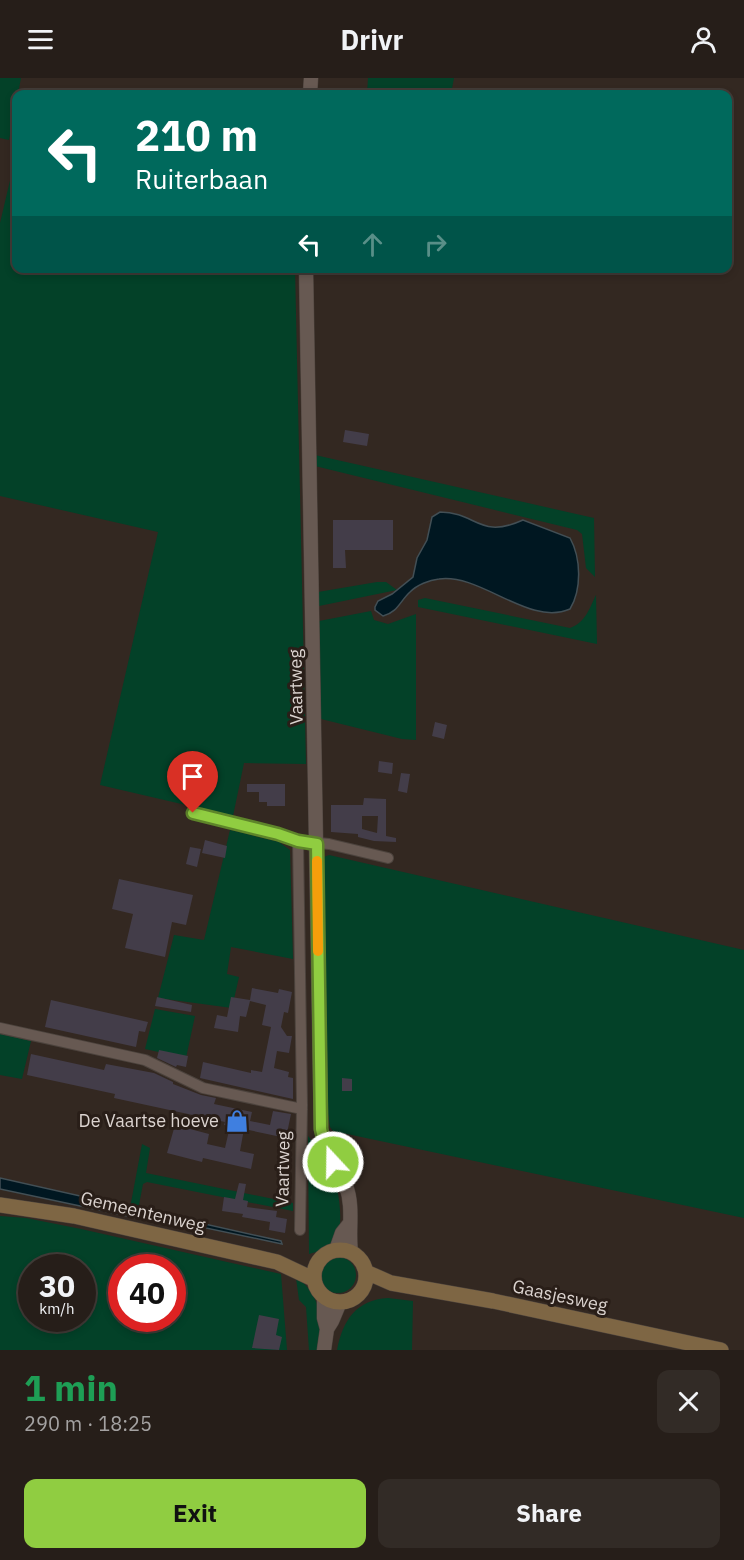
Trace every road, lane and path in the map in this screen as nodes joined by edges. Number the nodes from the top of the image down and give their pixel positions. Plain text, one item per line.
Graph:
1 (306, 273) edge
2 (193, 813) dead end
3 (298, 841) junction
4 (317, 844) junction
5 (388, 858) dead end
6 (0, 1028) edge
7 (320, 1104) junction
8 (302, 1107) junction
9 (0, 1205) edge
10 (350, 1223) junction
11 (300, 1230) dead end
12 (336, 1250) junction
13 (351, 1252) junction
14 (277, 1262) junction
15 (317, 1262) junction
16 (313, 1279) junction
17 (364, 1280) junction
18 (324, 1298) junction
19 (340, 1302) junction
20 (327, 1329) junction
21 (324, 1350) edge
22 (721, 1350) edge

1 - 4 street, Vaartweg
2 - 3 street
3 - 4 street
3 - 8 street, Vaartweg
4 - 5 street
4 - 7 street, Vaartweg
6 - 8 street, Vaartweg
7 - 8 street, Vaartweg
7 - 10 street, Vaartweg
8 - 11 street, Vaartweg
9 - 14 main road, Gemeentenweg
10 - 12 street
10 - 13 street, Vaartweg
12 - 13 main road
12 - 15 main road
13 - 17 main road
14 - 15 main road, Gemeentenweg
14 - 16 main road, Gemeentenweg
15 - 16 main road
16 - 18 main road
17 - 19 main road
17 - 22 main road, Gaasjesweg
18 - 19 main road
18 - 20 street
19 - 20 street
20 - 21 street

